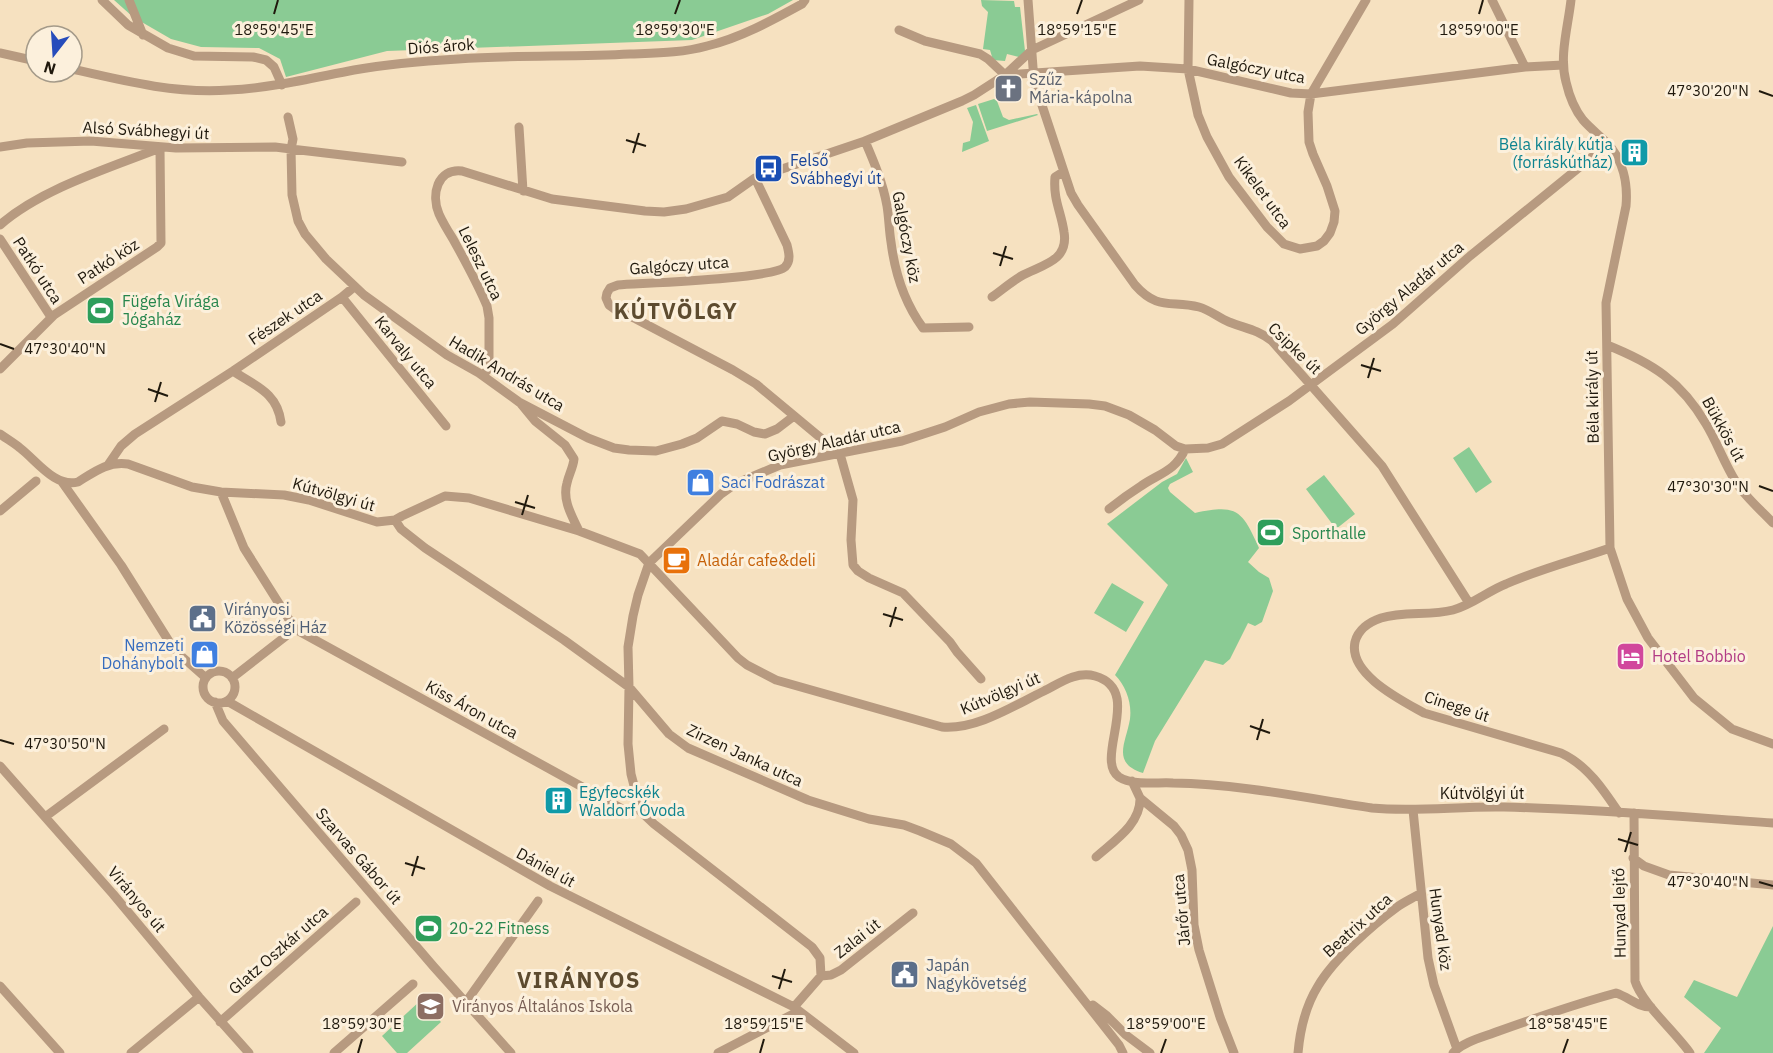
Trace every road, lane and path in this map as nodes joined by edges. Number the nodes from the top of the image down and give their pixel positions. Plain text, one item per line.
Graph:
1 (102, 0) edge
2 (129, 0) edge
3 (806, 0) edge
4 (1028, 0) edge
5 (1139, 0) edge
6 (1190, 0) edge
7 (1366, 0) edge
8 (1492, 0) edge
9 (1571, 0) edge
10 (900, 30) dead end
11 (143, 35) junction
12 (1032, 50) junction
13 (0, 53) edge
14 (24, 58) edge
15 (1563, 65) junction
16 (1525, 66) junction
17 (1188, 69) junction
18 (84, 72) edge
19 (1034, 73) junction
20 (1005, 75) junction
21 (282, 85) junction
22 (1311, 94) junction
23 (288, 117) dead end
24 (519, 127) dead end
25 (865, 141) junction
26 (1608, 144) junction
27 (0, 147) edge
28 (160, 148) junction
29 (292, 153) junction
30 (402, 162) dead end
31 (1063, 172) junction
32 (755, 178) junction
33 (523, 191) junction
34 (0, 225) edge
35 (0, 239) edge
36 (354, 287) junction
37 (342, 297) junction
38 (992, 297) dead end
39 (51, 317) junction
40 (969, 327) dead end
41 (1607, 345) junction
42 (1, 366) edge
43 (233, 371) junction
44 (479, 374) junction
45 (1311, 385) junction
46 (519, 402) junction
47 (794, 416) junction
48 (281, 422) dead end
49 (446, 426) dead end
50 (0, 434) edge
51 (1185, 449) junction
52 (840, 454) junction
53 (108, 465) junction
54 (36, 481) dead end
55 (62, 482) junction
56 (221, 492) junction
57 (1109, 509) dead end
58 (0, 511) edge
59 (395, 520) junction
60 (1773, 523) edge
61 (579, 531) junction
62 (1610, 548) junction
63 (649, 563) junction
64 (1469, 603) junction
65 (295, 629) junction
66 (206, 678) junction
67 (232, 678) junction
68 (981, 679) dead end
69 (629, 687) junction
70 (227, 700) junction
71 (215, 702) junction
72 (164, 729) dead end
73 (1773, 744) edge
74 (0, 766) edge
75 (1132, 781) junction
76 (1140, 798) junction
77 (635, 806) junction
78 (1413, 810) junction
79 (1619, 813) junction
80 (1634, 813) junction
81 (45, 817) junction
82 (1773, 823) edge
83 (1096, 857) dead end
84 (1633, 858) junction
85 (1773, 885) edge
86 (1421, 893) junction
87 (356, 902) dead end
88 (538, 902) dead end
89 (913, 913) dead end
90 (820, 976) junction
91 (413, 984) dead end
92 (0, 986) edge
93 (1082, 996) junction
94 (199, 998) junction
95 (466, 1002) junction
96 (1651, 1007) junction
97 (796, 1009) junction
98 (220, 1022) junction
99 (1455, 1051) edge
100 (60, 1053) edge
101 (131, 1053) edge
102 (249, 1053) edge
103 (333, 1053) edge
104 (511, 1053) edge
105 (718, 1053) edge
106 (854, 1053) edge
107 (1123, 1053) edge
108 (1150, 1053) edge
109 (1234, 1053) edge
110 (1298, 1053) edge
111 (1690, 1053) edge

1 - 11 street
2 - 11 street
3 - 21 street, Diós árok
4 - 12 street, Csipke út
5 - 12 street
6 - 17 street, Kikelet utca
7 - 22 street, Kikelet utca
8 - 16 street
9 - 15 street, Béla király út
10 - 20 street
11 - 21 street
12 - 19 street, Csipke út
12 - 20 street
13 - 14 street
15 - 16 street, Galgóczy utca
15 - 26 street, Béla király út
16 - 22 street, Galgóczy utca
17 - 19 street, Galgóczy utca
17 - 22 street, Galgóczy utca
17 - 22 street, Kikelet utca
18 - 21 street, Diós árok
19 - 20 street, Galgóczy utca
19 - 31 street, Csipke út
20 - 25 street
23 - 29 street, Hadik András utca
24 - 33 street
25 - 32 street
25 - 40 street, Galgóczy köz
26 - 41 street, Béla király út
26 - 45 street, György Aladár utca
27 - 28 street, Alsó Svábhegyi út
28 - 29 street, Alsó Svábhegyi út
28 - 34 street
28 - 39 street, Patkó köz
29 - 30 street, Alsó Svábhegyi út
29 - 36 street, Hadik András utca
31 - 38 street
31 - 45 street, Csipke út
32 - 33 street
32 - 47 street, Galgóczy utca
33 - 44 street, Lelesz utca
35 - 39 street, Patkó utca
36 - 37 street, Fészek utca
36 - 44 street, Hadik András utca
37 - 43 street, Fészek utca
37 - 49 street, Karvaly utca
39 - 42 street, Patkó utca
41 - 60 street, Bükkös út
41 - 62 street, Béla király út
43 - 48 street
43 - 53 street, Fészek utca
44 - 46 street, Hadik András utca
45 - 51 street, György Aladár utca
45 - 64 street, Csipke út
46 - 47 street, Hadik András utca
46 - 61 street
47 - 52 street, Galgóczy utca
50 - 55 street
51 - 52 street, György Aladár utca
51 - 57 street
52 - 63 street, György Aladár utca
52 - 68 street
53 - 55 street
53 - 56 street, Kútvölgyi út
54 - 58 street
55 - 66 street
56 - 59 street, Kútvölgyi út
56 - 65 street
59 - 61 street, Kútvölgyi út
59 - 69 street, Zirzen Janka utca
61 - 63 street, Kútvölgyi út
62 - 64 street, Cinege út
62 - 73 street, Béla király út
63 - 69 street, György Aladár utca
63 - 75 street, Kútvölgyi út
64 - 79 street, Cinege út
65 - 67 street
65 - 77 street, Kiss Áron utca
66 - 67 street
66 - 71 street
67 - 70 street
69 - 77 street, György Aladár utca
69 - 93 street, Zirzen Janka utca
70 - 71 street
70 - 97 street, Dániel út
71 - 95 street, Szarvas Gábor út
72 - 81 street
74 - 81 street, Virányos út
75 - 76 street, Járőr utca
75 - 78 street, Kútvölgyi út
76 - 83 street
76 - 109 street, Járőr utca
77 - 90 street
78 - 79 street, Kútvölgyi út
78 - 86 street, Hunyad köz
79 - 80 street, Kútvölgyi út
80 - 82 street, Kútvölgyi út
80 - 84 street, Hunyad lejtő
81 - 94 street, Virányos út
84 - 85 street
84 - 96 street, Hunyad lejtő
86 - 99 street, Hunyad köz
86 - 110 street, Beatrix utca
87 - 98 street, Glatz Oszkár utca
88 - 95 street
89 - 90 street, Zalai út
90 - 97 street, Zalai út
91 - 103 street
92 - 100 street
93 - 107 street, Zirzen Janka utca
93 - 108 street, Zirzen Janka utca
94 - 98 street, Virányos út
94 - 101 street
95 - 104 street, Szarvas Gábor út
96 - 99 street, Hunyad lejtő
96 - 111 street, Hunyad lejtő
97 - 105 street, Zalai út
97 - 106 street, Dániel út
98 - 102 street, Virányos út

